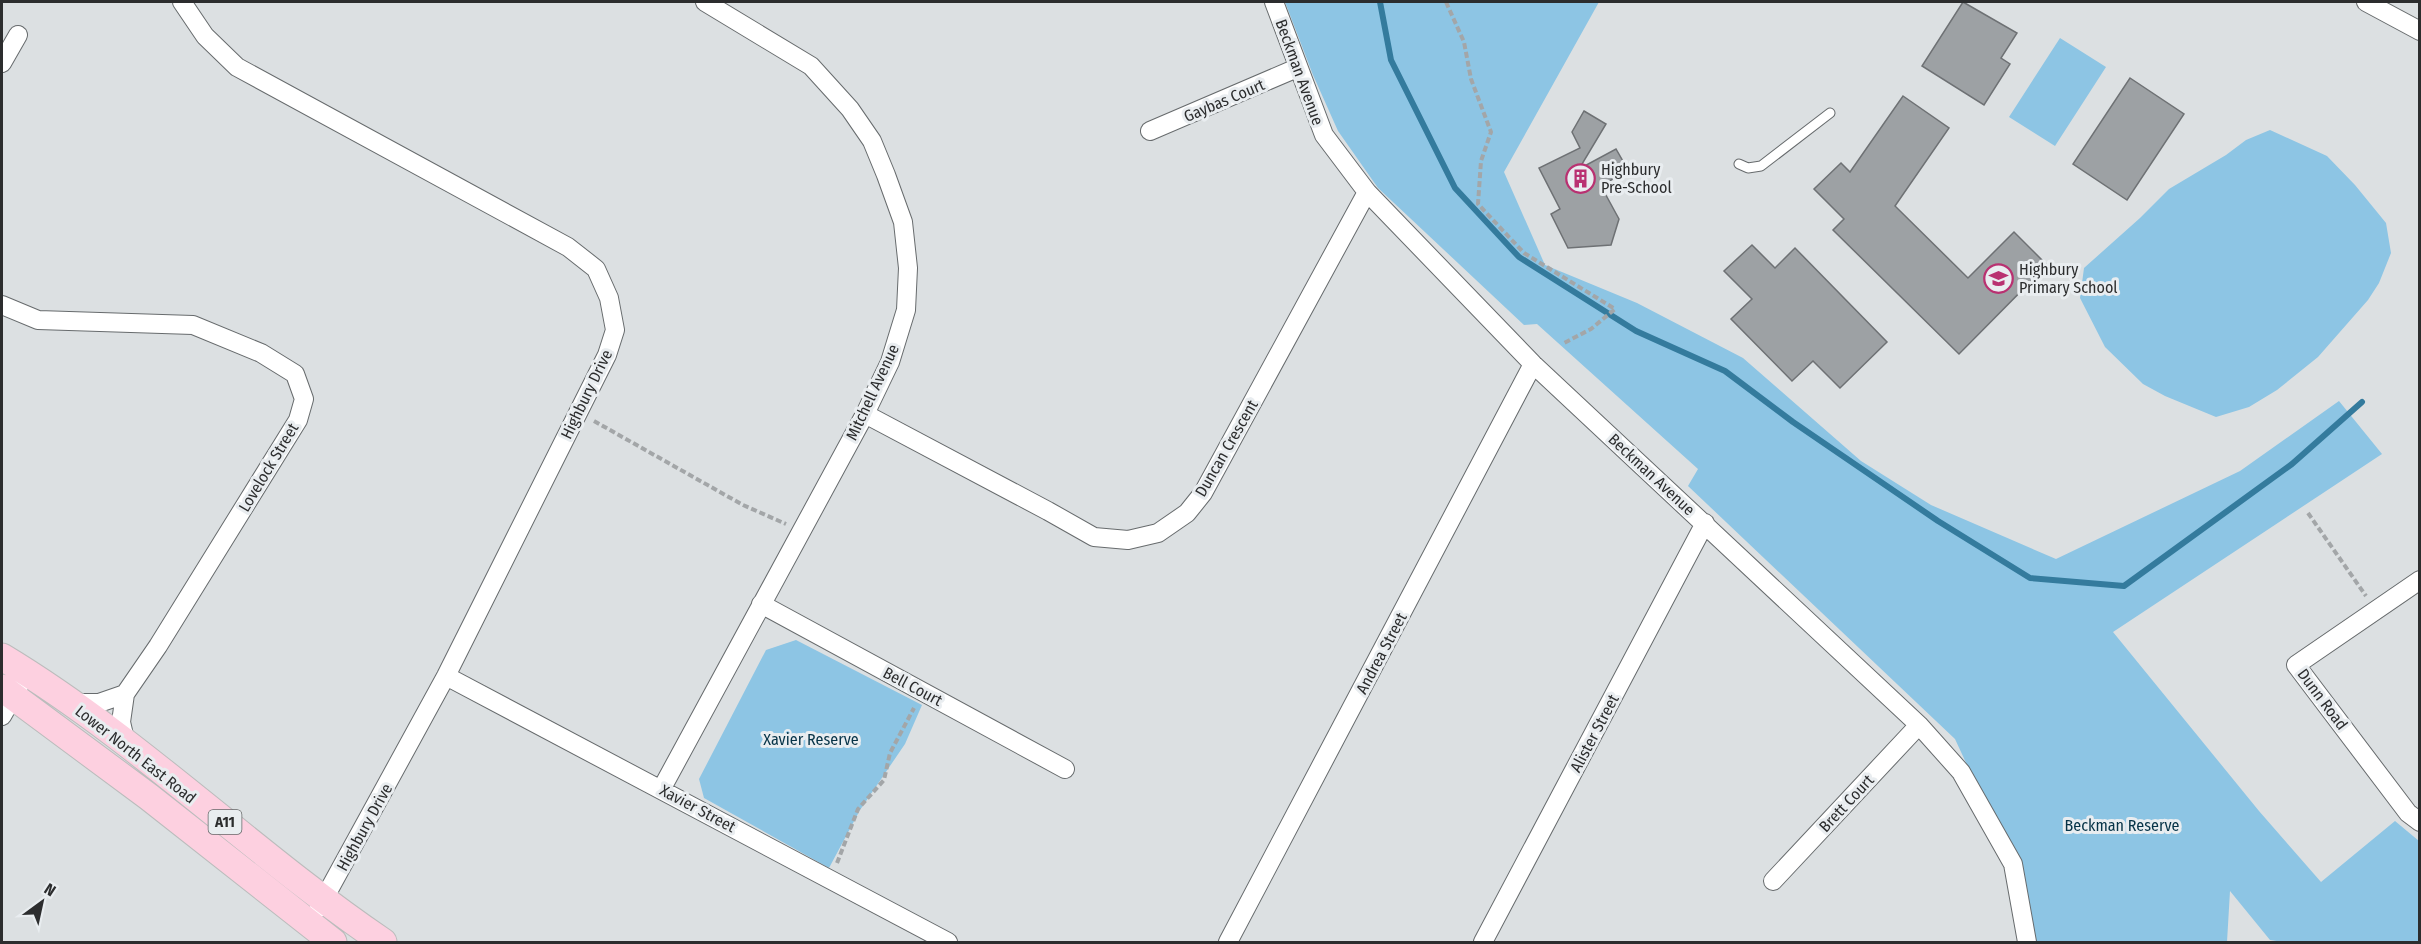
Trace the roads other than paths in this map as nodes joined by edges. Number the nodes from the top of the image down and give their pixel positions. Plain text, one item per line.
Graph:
1 (182, 2) edge
2 (705, 2) edge
3 (1274, 2) edge
4 (2366, 2) edge
5 (2420, 31) edge
6 (18, 35) dead end
7 (2, 63) edge
8 (1298, 68) junction
9 (1830, 113) dead end
10 (1150, 131) dead end
11 (1739, 164) dead end
12 (1367, 192) junction
13 (2, 305) edge
14 (1533, 364) junction
15 (865, 414) junction
16 (1705, 523) junction
17 (2420, 580) edge
18 (761, 604) junction
19 (2, 657) edge
20 (28, 673) junction
21 (446, 676) junction
22 (125, 694) junction
23 (5, 700) edge
24 (70, 703) junction
25 (1919, 725) junction
26 (126, 744) junction
27 (1065, 769) dead end
28 (662, 788) junction
29 (2420, 822) edge
30 (1773, 881) dead end
31 (323, 900) junction
32 (309, 924) junction
33 (333, 942) edge
34 (383, 942) edge
35 (948, 942) edge
36 (1228, 942) edge
37 (1483, 942) edge
38 (2027, 942) edge

1 - 21 street, Highbury Drive
2 - 15 street, Mitchell Avenue
3 - 8 street, Beckman Avenue
4 - 5 street
6 - 7 street
8 - 10 street, Gaybas Court
8 - 12 street, Beckman Avenue
9 - 11 lane
12 - 14 street, Beckman Avenue
12 - 15 street, Duncan Crescent
13 - 22 street, Lovelock Street
14 - 16 street, Beckman Avenue
14 - 36 street, Andrea Street
15 - 18 street, Mitchell Avenue
16 - 25 street, Beckman Avenue
16 - 37 street, Alister Street
17 - 29 street, Dunn Road
18 - 27 street, Bell Court
18 - 28 street, Mitchell Avenue
19 - 20 main road, Lower North East Road / A11
20 - 23 street
20 - 24 main road, Lower North East Road / A11
21 - 28 street, Xavier Street
21 - 31 street, Highbury Drive
22 - 24 street
22 - 26 street, Lovelock Street
23 - 32 main road, Lower North East Road / A11
24 - 26 main road, Lower North East Road / A11
25 - 30 street, Brett Court
25 - 38 street, Beckman Avenue
26 - 31 main road, Lower North East Road / A11
28 - 35 street, Xavier Street
31 - 32 street, Highbury Drive
31 - 34 main road, Lower North East Road / A11
32 - 33 main road, Lower North East Road / A11

